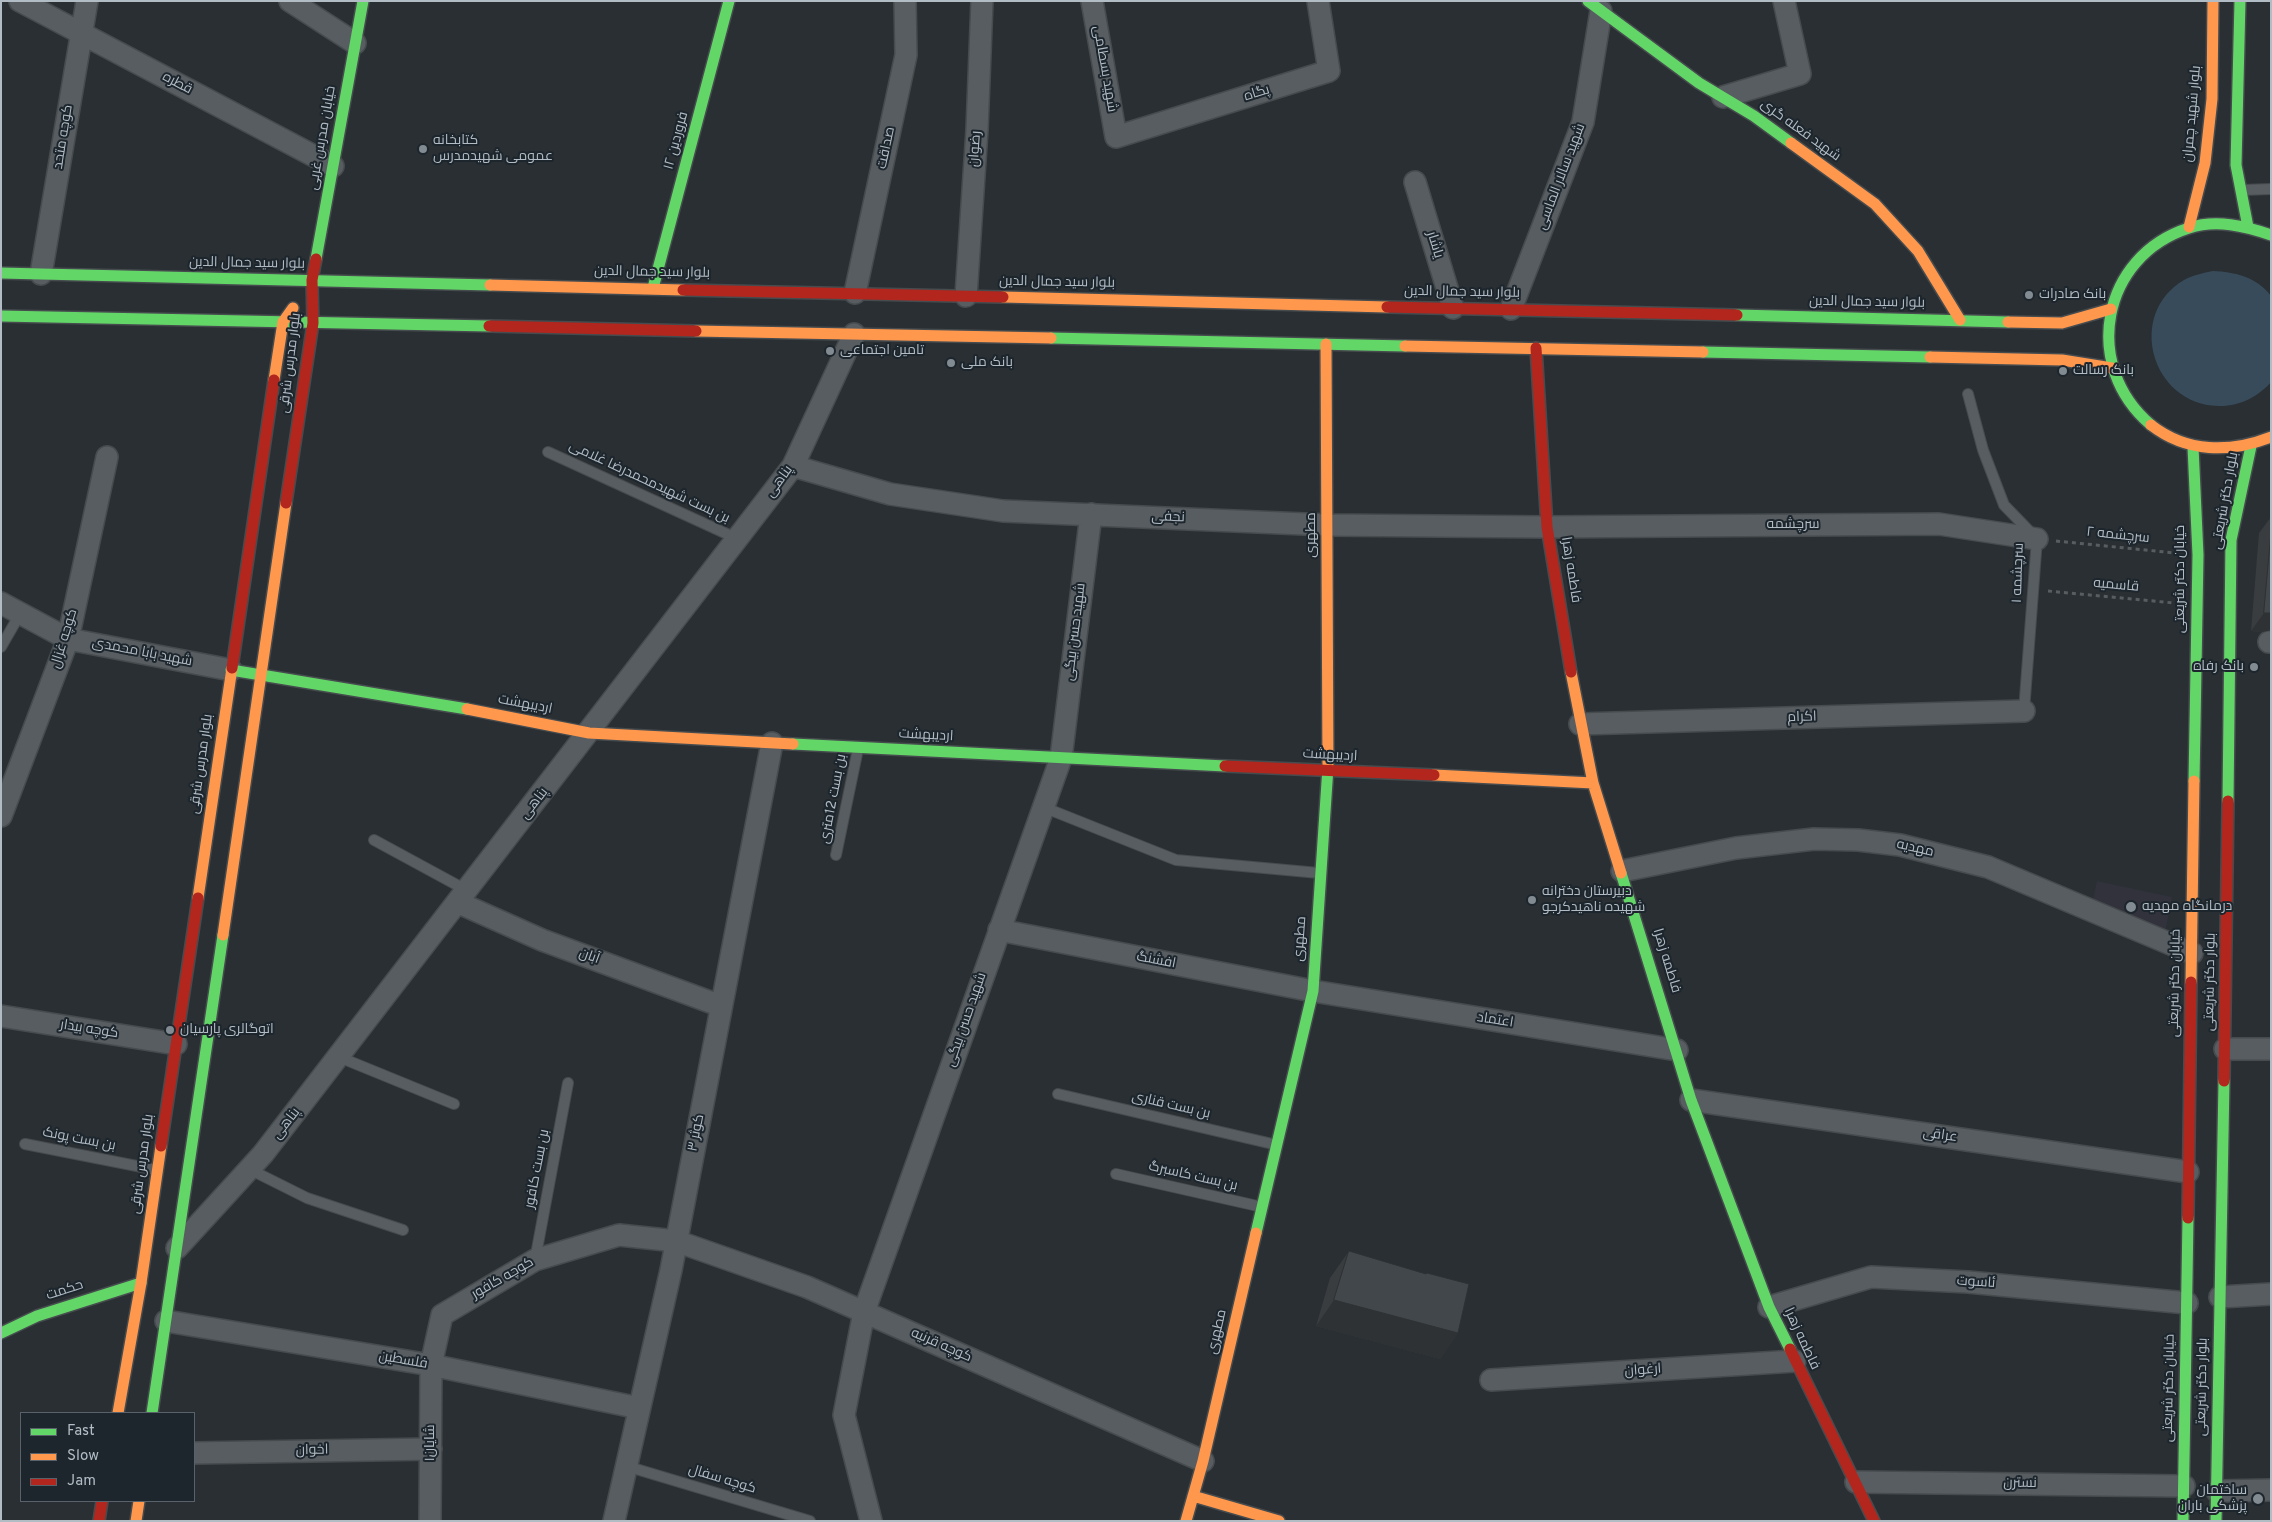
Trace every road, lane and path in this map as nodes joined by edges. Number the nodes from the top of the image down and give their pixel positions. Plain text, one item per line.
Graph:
1 (20, 1) edge
2 (87, 1) edge
3 (290, 1) edge
4 (363, 1) edge
5 (729, 1) edge
6 (905, 1) edge
7 (982, 1) edge
8 (1092, 1) edge
9 (1318, 1) edge
10 (1784, 1) edge
11 (2213, 1) edge
12 (2240, 1) edge
13 (1595, 6) edge
14 (81, 33) junction
15 (355, 43) junction
16 (1723, 97) junction
17 (1116, 137) joint
18 (333, 166) junction
19 (1415, 182) dead end
20 (2271, 189) edge
21 (2241, 190) junction
22 (2248, 227) junction
23 (2189, 228) junction
24 (2271, 235) edge
25 (1, 272) edge
26 (41, 274) junction
27 (312, 280) junction
28 (653, 288) junction
29 (855, 293) junction
30 (966, 296) junction
31 (1453, 308) junction
32 (1511, 309) junction
33 (2110, 309) junction
34 (1, 316) edge
35 (1960, 320) junction
36 (283, 322) junction
37 (314, 323) junction
38 (854, 334) junction
39 (1326, 344) junction
40 (1536, 348) junction
41 (2112, 368) junction
42 (1968, 394) dead end
43 (2271, 437) edge
44 (2251, 446) junction
45 (2193, 447) junction
46 (548, 452) dead end
47 (107, 457) dead end
48 (793, 466) junction
49 (1090, 514) junction
50 (1327, 525) junction
51 (1547, 527) junction
52 (738, 539) junction
53 (2037, 539) junction
54 (2198, 555) junction
55 (2033, 589) junction
56 (1, 604) edge
57 (2197, 605) junction
58 (20, 614) junction
59 (68, 639) junction
60 (1, 647) edge
61 (232, 670) junction
62 (262, 676) junction
63 (2024, 711) joint
64 (1580, 724) junction
65 (589, 733) junction
66 (772, 743) junction
67 (858, 747) junction
68 (1060, 758) junction
69 (1328, 770) junction
70 (1593, 783) junction
71 (1043, 806) junction
72 (1, 816) edge
73 (374, 840) dead end
74 (836, 855) dead end
75 (1622, 871) junction
76 (1321, 873) junction
77 (463, 897) junction
78 (999, 930) junction
79 (2192, 953) junction
80 (1313, 992) junction
81 (721, 1006) junction
82 (1, 1016) edge
83 (176, 1044) junction
84 (2225, 1048) junction
85 (1677, 1050) junction
86 (2271, 1050) edge
87 (339, 1057) junction
88 (568, 1083) dead end
89 (1058, 1094) dead end
90 (1691, 1100) junction
91 (454, 1104) dead end
92 (25, 1144) dead end
93 (1278, 1146) junction
94 (250, 1169) junction
95 (158, 1170) junction
96 (2188, 1172) junction
97 (1116, 1174) dead end
98 (1263, 1207) junction
99 (403, 1230) dead end
100 (676, 1241) junction
101 (177, 1248) junction
102 (535, 1260) junction
103 (141, 1283) junction
104 (2271, 1294) edge
105 (2220, 1297) junction
106 (2186, 1302) junction
107 (1769, 1307) junction
108 (864, 1312) junction
109 (166, 1321) junction
110 (1, 1333) edge
111 (1795, 1361) junction
112 (431, 1365) junction
113 (1491, 1380) dead end
114 (639, 1408) junction
115 (118, 1412) edge
116 (152, 1412) edge
117 (430, 1449) junction
118 (195, 1453) edge
119 (1203, 1461) junction
120 (626, 1466) junction
121 (1856, 1482) junction
122 (2184, 1486) junction
123 (2271, 1490) edge
124 (2217, 1491) junction
125 (1193, 1496) junction
126 (102, 1502) edge
127 (139, 1502) edge
128 (99, 1521) edge
129 (136, 1521) edge
130 (430, 1521) edge
131 (614, 1521) edge
132 (810, 1521) edge
133 (871, 1521) edge
134 (1186, 1521) edge
135 (1280, 1521) edge
136 (1874, 1521) edge
137 (2183, 1521) edge
138 (2216, 1521) edge

1 - 14 street, قطره
2 - 14 street, کوچه متحد
3 - 15 street
4 - 15 main road, خیابان مدرس غربی
5 - 28 main road, ۱۲ فروردین
6 - 29 street, صداقت
7 - 30 street, رضوان
8 - 17 street, شهید بسطامی
9 - 17 street, پگاه
10 - 16 street
11 - 23 main road, بلوار شهید چمران
12 - 21 main road
13 - 16 main road, شهید فعله گری
13 - 32 street, شهید سالار الماسی
14 - 18 street, قطره
14 - 26 street, کوچه متحد
15 - 18 main road, خیابان مدرس غربی
16 - 35 main road, شهید فعله گری
18 - 27 main road, خیابان مدرس غربی
19 - 31 street, یاشار
20 - 21 lane
21 - 22 main road
22 - 23 main road
22 - 24 main road
23 - 33 main road
25 - 26 main road, بلوار سید جمال الدین
26 - 27 main road, بلوار سید جمال الدین
27 - 28 main road, بلوار سید جمال الدین
27 - 36 main road, بلوار مدرس شرقی
27 - 37 main road, بلوار مدرس شرقی
28 - 29 main road, بلوار سید جمال الدین
29 - 30 main road, بلوار سید جمال الدین
30 - 31 main road, بلوار سید جمال الدین
31 - 32 main road, بلوار سید جمال الدین
32 - 35 main road, بلوار سید جمال الدین
33 - 35 main road, بلوار سید جمال الدین
33 - 41 main road
34 - 36 main road
36 - 37 main road
36 - 61 main road, بلوار مدرس شرقی
37 - 38 main road
37 - 62 main road, بلوار مدرس شرقی
38 - 39 main road
38 - 48 street, پناهی
39 - 40 main road
39 - 50 main road, مطهری
40 - 41 main road
40 - 51 main road, فاطمه زهرا
41 - 45 main road
42 - 53 lane, سرچشمه ۱
43 - 44 main road
44 - 45 main road
44 - 84 main road, بلوار دکتر شریعتی
45 - 54 main road, خیابان دکتر شریعتی
46 - 52 lane, بن بست شهیدمحمدرضا غلامی
47 - 59 street, کوچه غزال
48 - 49 street, نجفی
48 - 52 street, پناهی
49 - 50 street, نجفی
49 - 68 street, شهید حسن بیگی
50 - 51 street, نجفی
50 - 69 main road, مطهری
51 - 53 street, سرچشمه
51 - 64 main road, فاطمه زهرا
52 - 65 street, پناهی
53 - 54 path, سرچشمه ۲
53 - 55 lane, سرچشمه ۱
54 - 57 main road, خیابان دکتر شریعتی
55 - 57 path, قاسمیه
55 - 63 lane, سرچشمه ۱
56 - 58 street, شهید بابا محمدی
57 - 79 main road, خیابان دکتر شریعتی
58 - 59 street, شهید بابا محمدی
58 - 60 lane
59 - 61 street, شهید بابا محمدی
59 - 72 street, کوچه غزال
61 - 62 main road, اردیبهشت
61 - 83 main road, بلوار مدرس شرقی
62 - 65 main road, اردیبهشت
62 - 101 main road, بلوار مدرس شرقی
63 - 64 street, اکرام
64 - 70 main road, فاطمه زهرا
65 - 66 main road, اردیبهشت
65 - 77 street, پناهی
66 - 67 main road, اردیبهشت
66 - 81 street, کوثر ۳
67 - 68 main road, اردیبهشت
67 - 74 lane, بن بست 12متری
68 - 69 main road, اردیبهشت
68 - 71 street, شهید حسن بیگی
69 - 70 main road, اردیبهشت
69 - 76 main road, مطهری
70 - 75 main road, فاطمه زهرا
71 - 76 lane
71 - 78 street, شهید حسن بیگی
73 - 77 lane
75 - 79 street, مهدیه
75 - 85 main road, فاطمه زهرا
76 - 80 main road, مطهری
77 - 81 street, آبان
77 - 87 street, پناهی
78 - 80 street, افشنگ
78 - 108 street, شهید حسن بیگی
79 - 96 main road, خیابان دکتر شریعتی
80 - 85 street, اعتماد
80 - 93 main road, مطهری
81 - 100 street, کوثر ۳
82 - 83 street, کوچه بیدار
83 - 95 main road, بلوار مدرس شرقی
84 - 86 street
84 - 105 main road, بلوار دکتر شریعتی
85 - 90 main road, فاطمه زهرا
87 - 91 lane
87 - 94 street, پناهی
88 - 102 lane, بن بست کافور
89 - 93 lane, بن بست قناری
90 - 96 street, عراقی
90 - 107 main road, فاطمه زهرا
92 - 95 lane, بن بست پونک
93 - 98 main road, مطهری
94 - 99 lane
94 - 101 street, پناهی
95 - 103 main road, بلوار مدرس شرقی
96 - 106 main road, خیابان دکتر شریعتی
97 - 98 lane, بن بست کاسبرگ
98 - 119 main road, مطهری
100 - 102 street, کوچه کافور
100 - 108 street, کوچه قرنیه
100 - 114 street, کوثر ۳
101 - 109 main road, بلوار مدرس شرقی
102 - 112 street, کوچه کافور
103 - 110 main road, حکمت
103 - 115 main road, بلوار مدرس شرقی
104 - 105 street
105 - 124 main road, بلوار دکتر شریعتی
106 - 107 street, ئاسوت
106 - 122 main road, خیابان دکتر شریعتی
107 - 111 main road, فاطمه زهرا
108 - 119 street, کوچه قرنیه
108 - 133 street, شهید حسن بیگی
109 - 112 street, فلسطین
109 - 116 main road, بلوار مدرس شرقی
111 - 113 street, ارغوان
111 - 121 main road, فاطمه زهرا
112 - 114 street, فلسطین
112 - 117 street, شایان۱
114 - 120 street, کوثر ۳
117 - 118 street, اخوان
117 - 130 street, شایان۱
119 - 125 main road, مطهری
120 - 131 street, کوثر ۳
120 - 132 lane, کوچه سفال
121 - 122 street, نسترن
121 - 136 main road, فاطمه زهرا
122 - 137 main road, خیابان دکتر شریعتی
123 - 124 street
124 - 138 main road, بلوار دکتر شریعتی
125 - 134 main road, مطهری
125 - 135 main road
126 - 128 main road
127 - 129 main road

